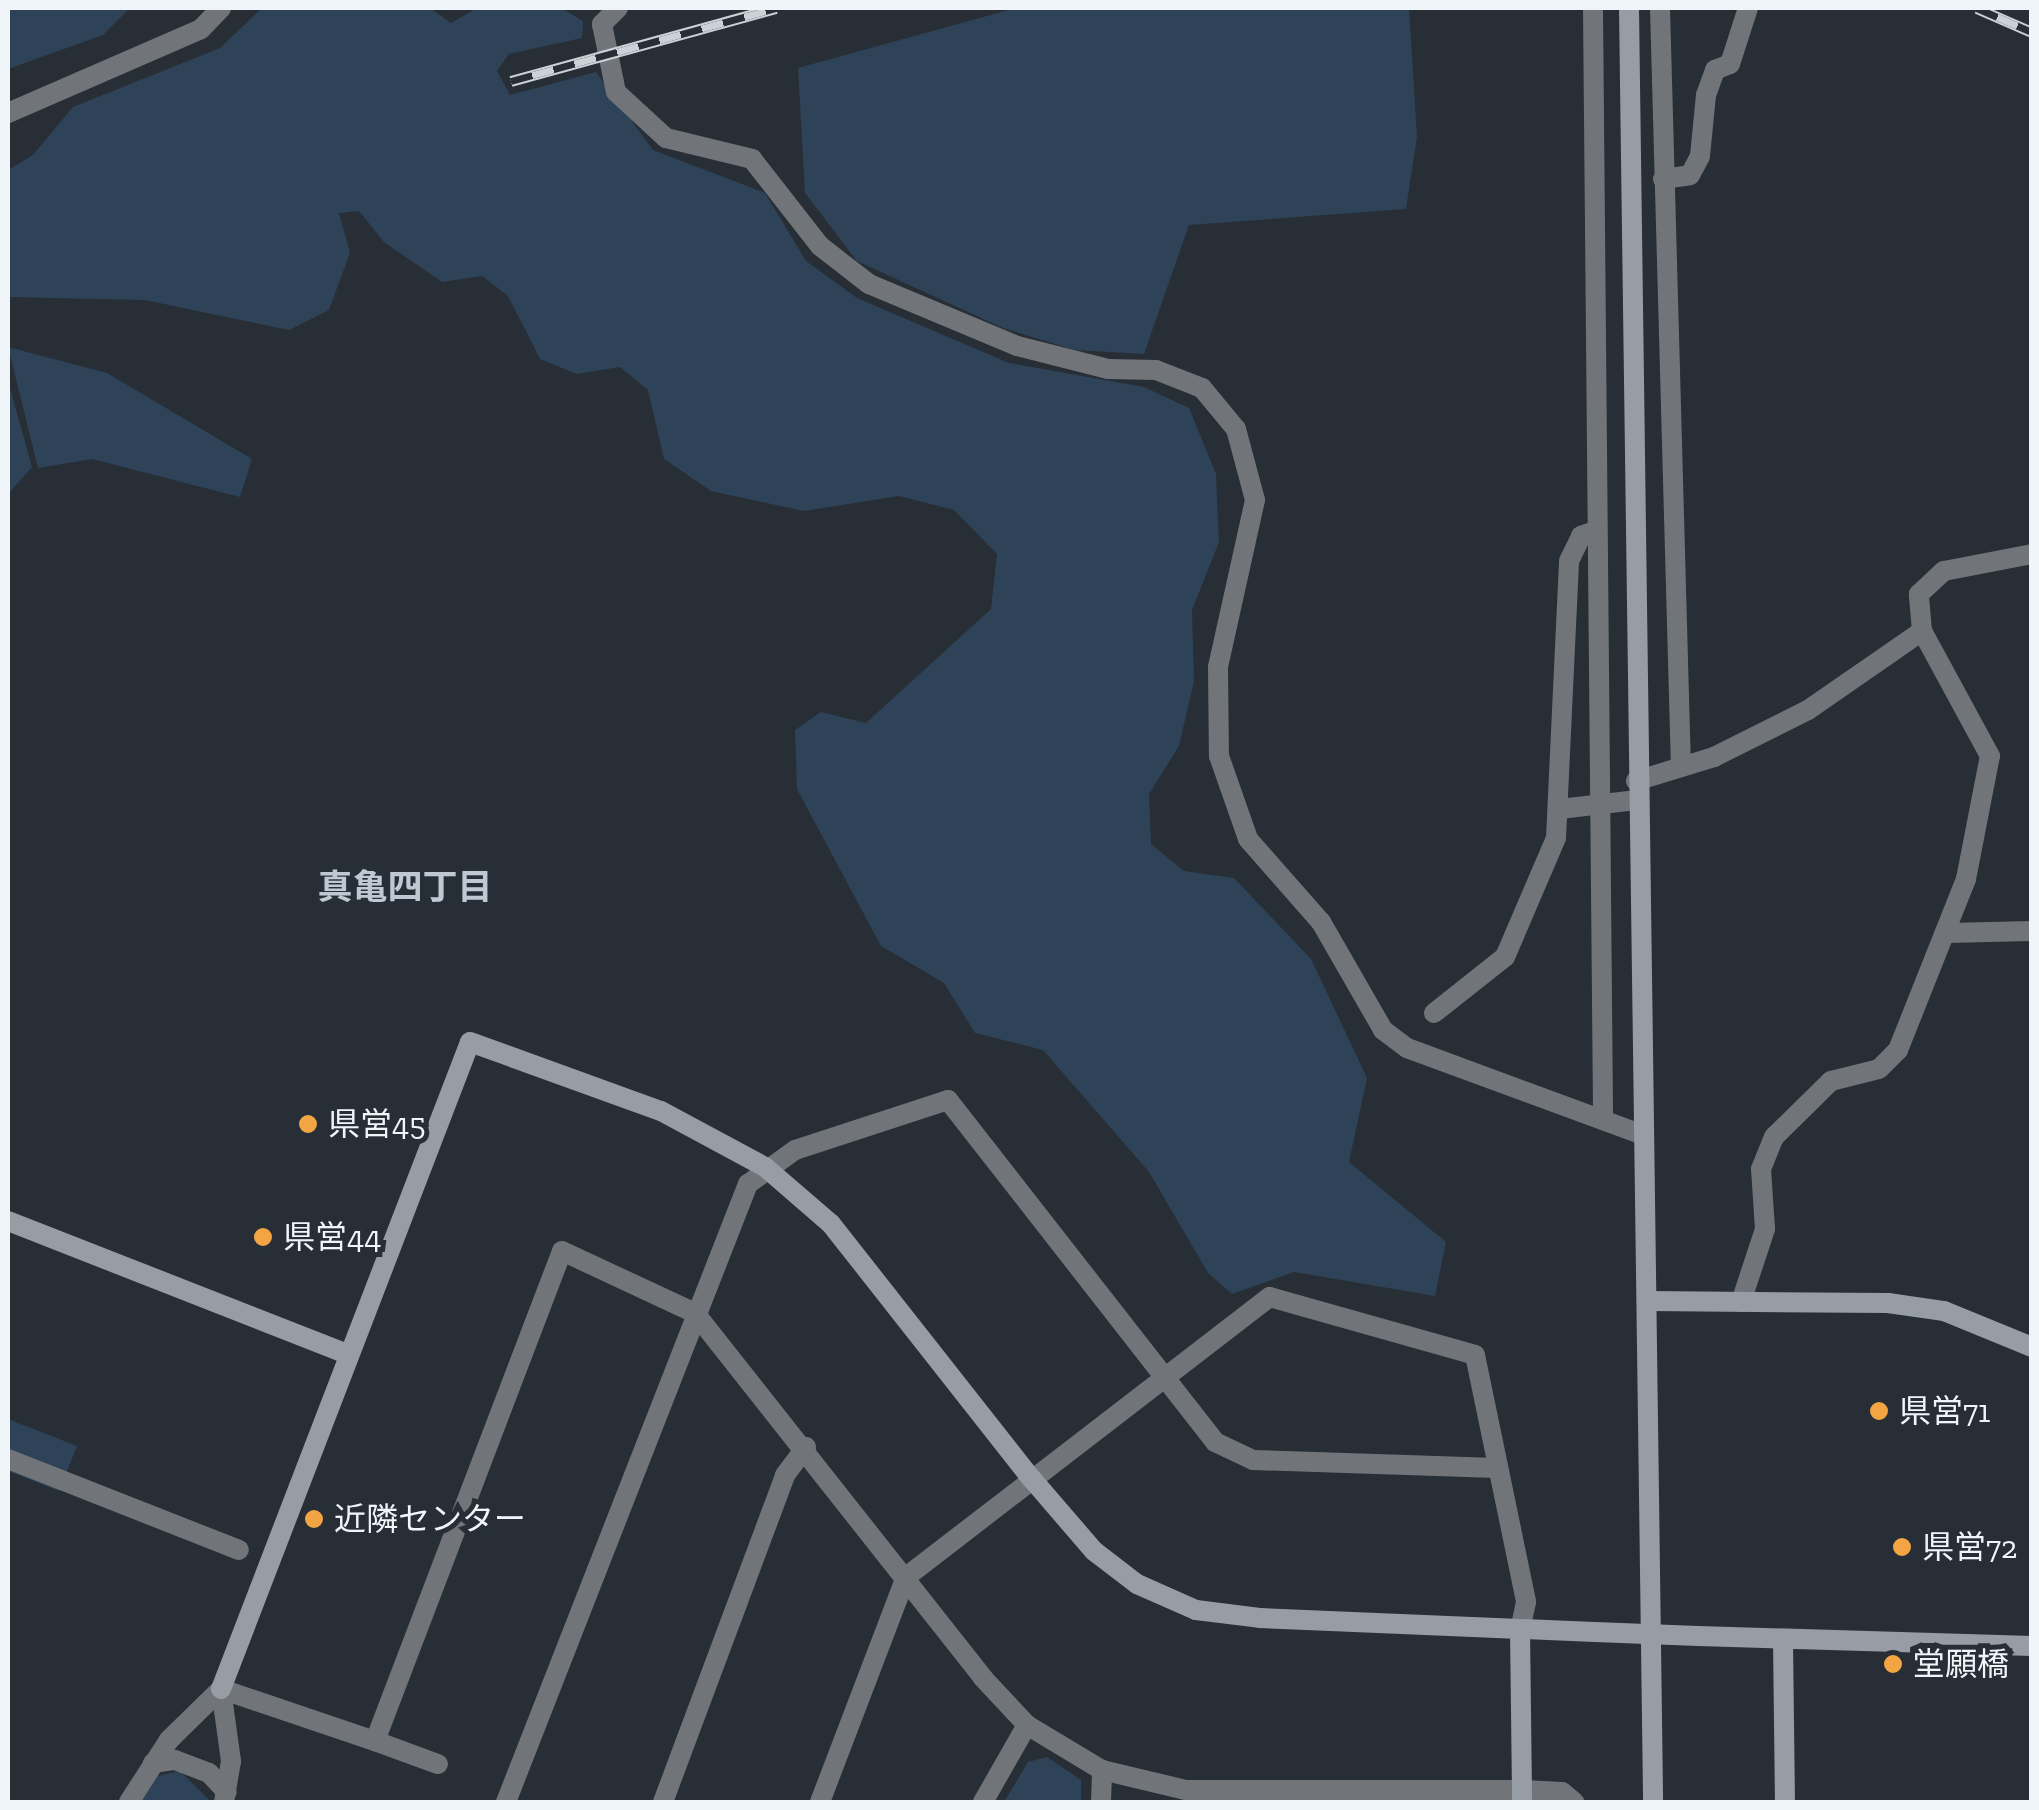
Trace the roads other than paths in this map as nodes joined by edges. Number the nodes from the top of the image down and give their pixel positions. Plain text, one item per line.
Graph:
1 (221, 8) edge
2 (618, 8) edge
3 (1593, 8) edge
4 (1628, 8) edge
5 (1660, 8) edge
6 (1748, 8) edge
7 (8, 113) edge
8 (1663, 179) junction
9 (1595, 531) junction
10 (2032, 554) edge
11 (1922, 630) junction
12 (1681, 767) junction
13 (1637, 790) junction
14 (1599, 806) junction
15 (1560, 808) junction
16 (2032, 931) edge
17 (1947, 933) junction
18 (1434, 1014) dead end
19 (1603, 1119) junction
20 (1644, 1135) junction
21 (765, 1167) junction
22 (8, 1221) edge
23 (1647, 1302) junction
24 (1741, 1302) junction
25 (696, 1313) junction
26 (2032, 1347) edge
27 (347, 1354) junction
28 (1163, 1382) junction
29 (806, 1447) junction
30 (8, 1459) edge
31 (1497, 1468) junction
32 (1032, 1479) junction
33 (239, 1550) dead end
34 (906, 1576) junction
35 (1520, 1630) junction
36 (1783, 1640) junction
37 (2032, 1646) edge
38 (221, 1689) junction
39 (1027, 1725) junction
40 (375, 1741) junction
41 (153, 1763) junction
42 (438, 1764) dead end
43 (1102, 1770) junction
44 (1522, 1796) edge
45 (225, 1797) edge
46 (129, 1802) edge
47 (506, 1802) edge
48 (663, 1802) edge
49 (820, 1802) edge
50 (984, 1802) edge
51 (1101, 1802) edge
52 (1574, 1802) edge
53 (1652, 1802) edge
54 (1785, 1802) edge

1 - 7 street
2 - 19 street
3 - 9 street
4 - 13 street
5 - 8 street
6 - 8 street
8 - 12 street
9 - 14 street
9 - 15 street
10 - 11 street
11 - 12 street
11 - 17 street
12 - 13 street
13 - 14 street
13 - 20 street
14 - 15 street
14 - 19 street
15 - 18 street
16 - 17 street
17 - 24 street
19 - 20 street
20 - 23 street
21 - 25 street
21 - 27 street
21 - 28 street
21 - 32 street
22 - 27 street
23 - 24 street
23 - 53 street
24 - 26 street
25 - 29 street
25 - 40 street
25 - 47 street
27 - 38 street
28 - 31 street
28 - 31 street
28 - 32 street
29 - 34 street
29 - 48 street
30 - 33 street
31 - 35 street
32 - 34 street
32 - 35 street
34 - 39 street
34 - 49 street
35 - 36 street, bridge
35 - 44 street
36 - 37 street
36 - 54 street
38 - 40 street
38 - 41 street
38 - 45 street
39 - 43 street
39 - 50 street
40 - 42 street
41 - 45 street
41 - 46 street
43 - 44 street
43 - 51 street
44 - 52 street

